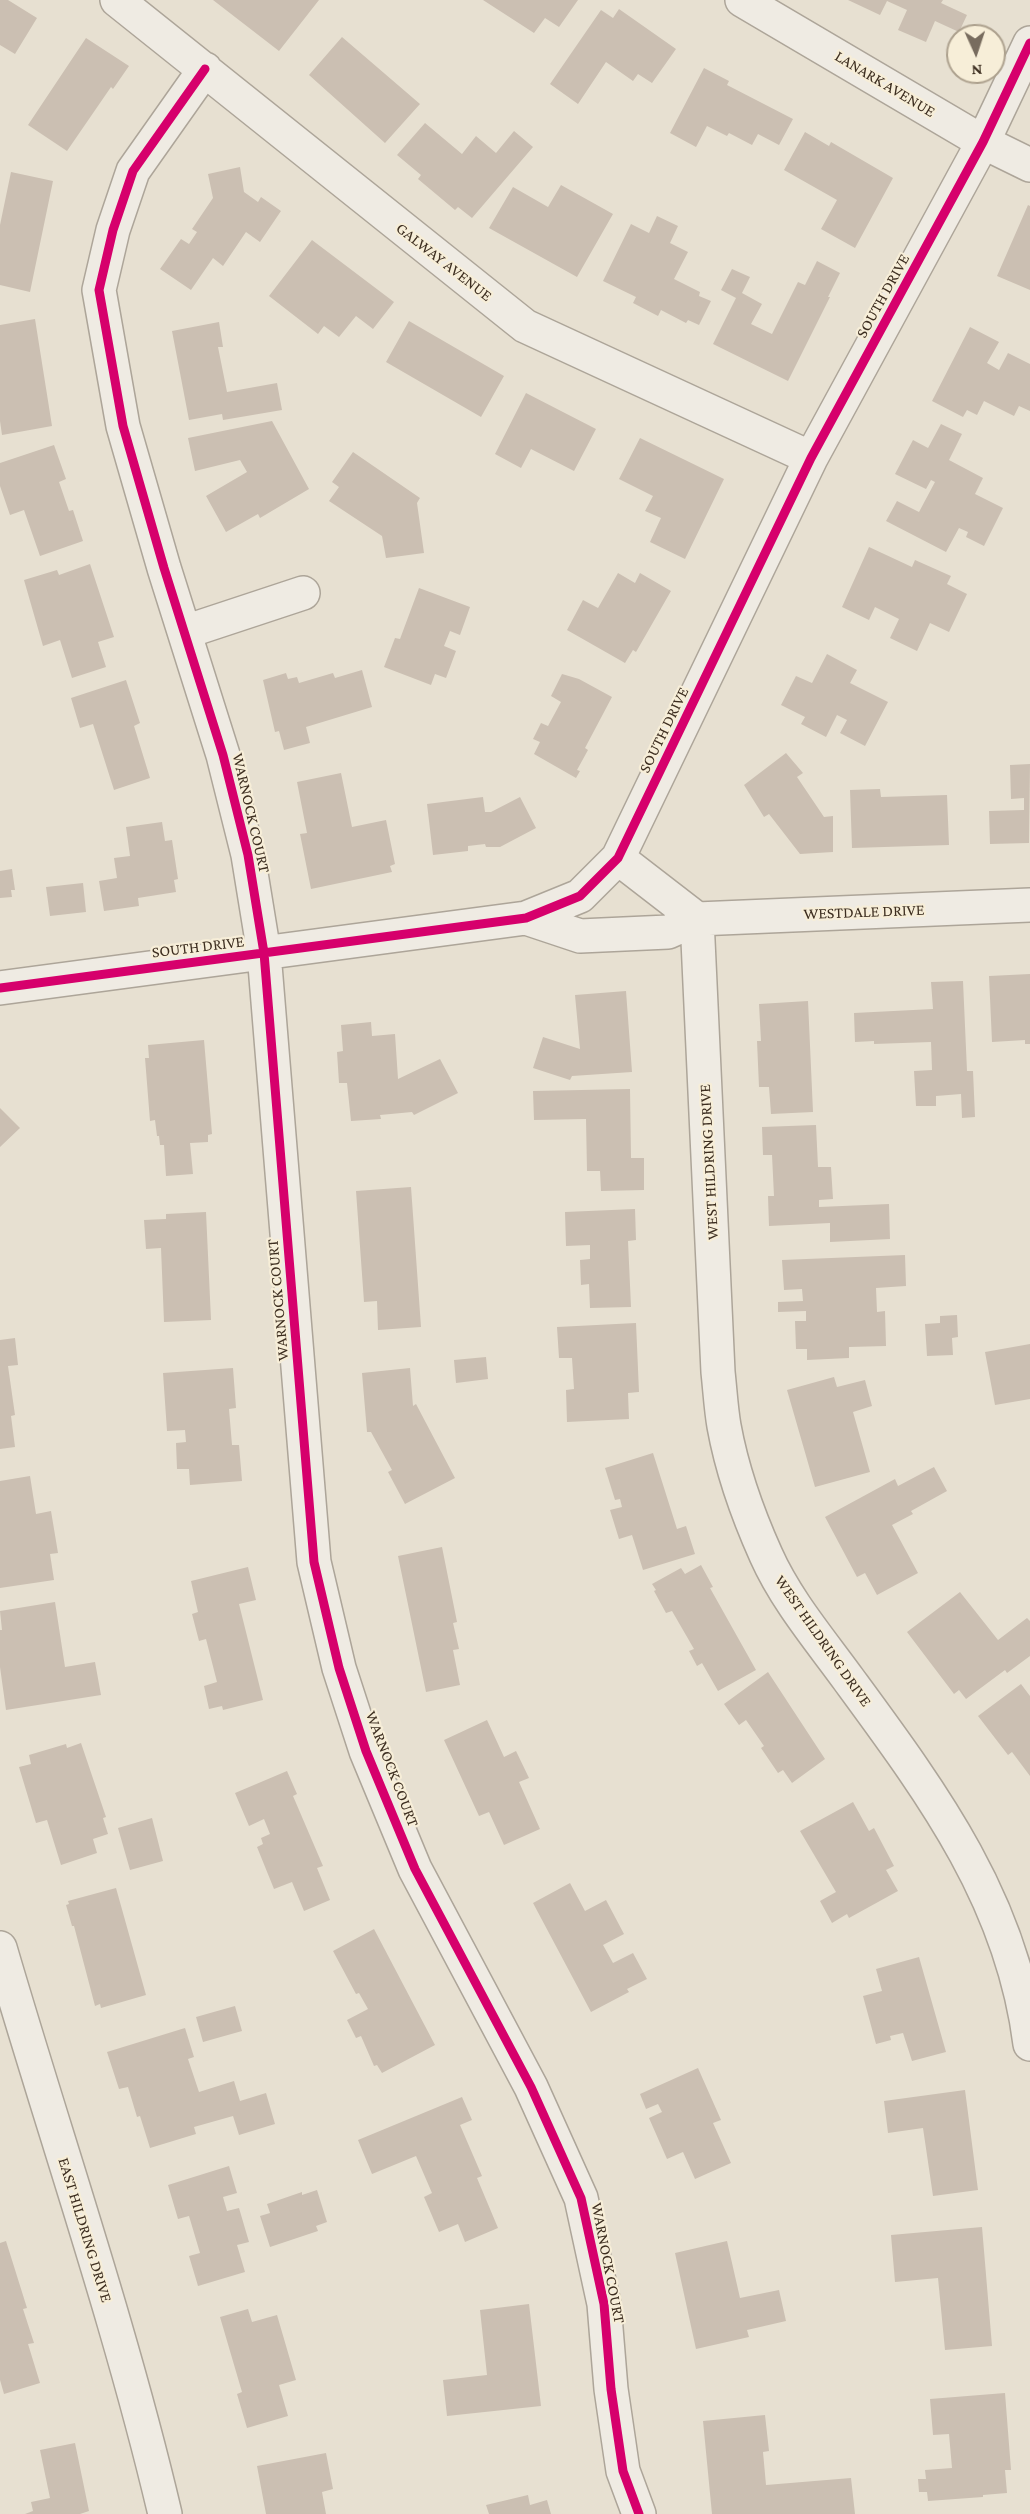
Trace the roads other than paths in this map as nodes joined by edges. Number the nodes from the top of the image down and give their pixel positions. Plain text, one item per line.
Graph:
1 (117, 0) edge
2 (742, 0) edge
3 (1030, 44) edge
4 (205, 69) junction
5 (983, 142) junction
6 (1030, 165) edge
7 (811, 458) junction
8 (303, 593) dead end
9 (184, 632) junction
10 (618, 858) junction
11 (1030, 905) edge
12 (526, 918) junction
13 (697, 920) junction
14 (264, 953) junction
15 (0, 988) edge
16 (0, 1948) edge
17 (1030, 2044) edge
18 (165, 2514) edge
19 (639, 2514) edge

1 - 4 street, GALWAY AVENUE
2 - 5 street, LANARK AVENUE
3 - 5 street, SOUTH DRIVE
4 - 7 street, GALWAY AVENUE
4 - 9 street, WARNOCK COURT
5 - 6 street, LANARK AVENUE
5 - 7 street, SOUTH DRIVE
7 - 10 street, SOUTH DRIVE
8 - 9 street
9 - 14 street, WARNOCK COURT
10 - 12 street, SOUTH DRIVE
10 - 13 street
11 - 13 street, WESTDALE DRIVE
12 - 13 street, WESTDALE DRIVE
12 - 14 street, SOUTH DRIVE
13 - 17 street, WEST HILDRING DRIVE
14 - 15 street, SOUTH DRIVE
14 - 19 street, WARNOCK COURT
16 - 18 street, EAST HILDRING DRIVE

